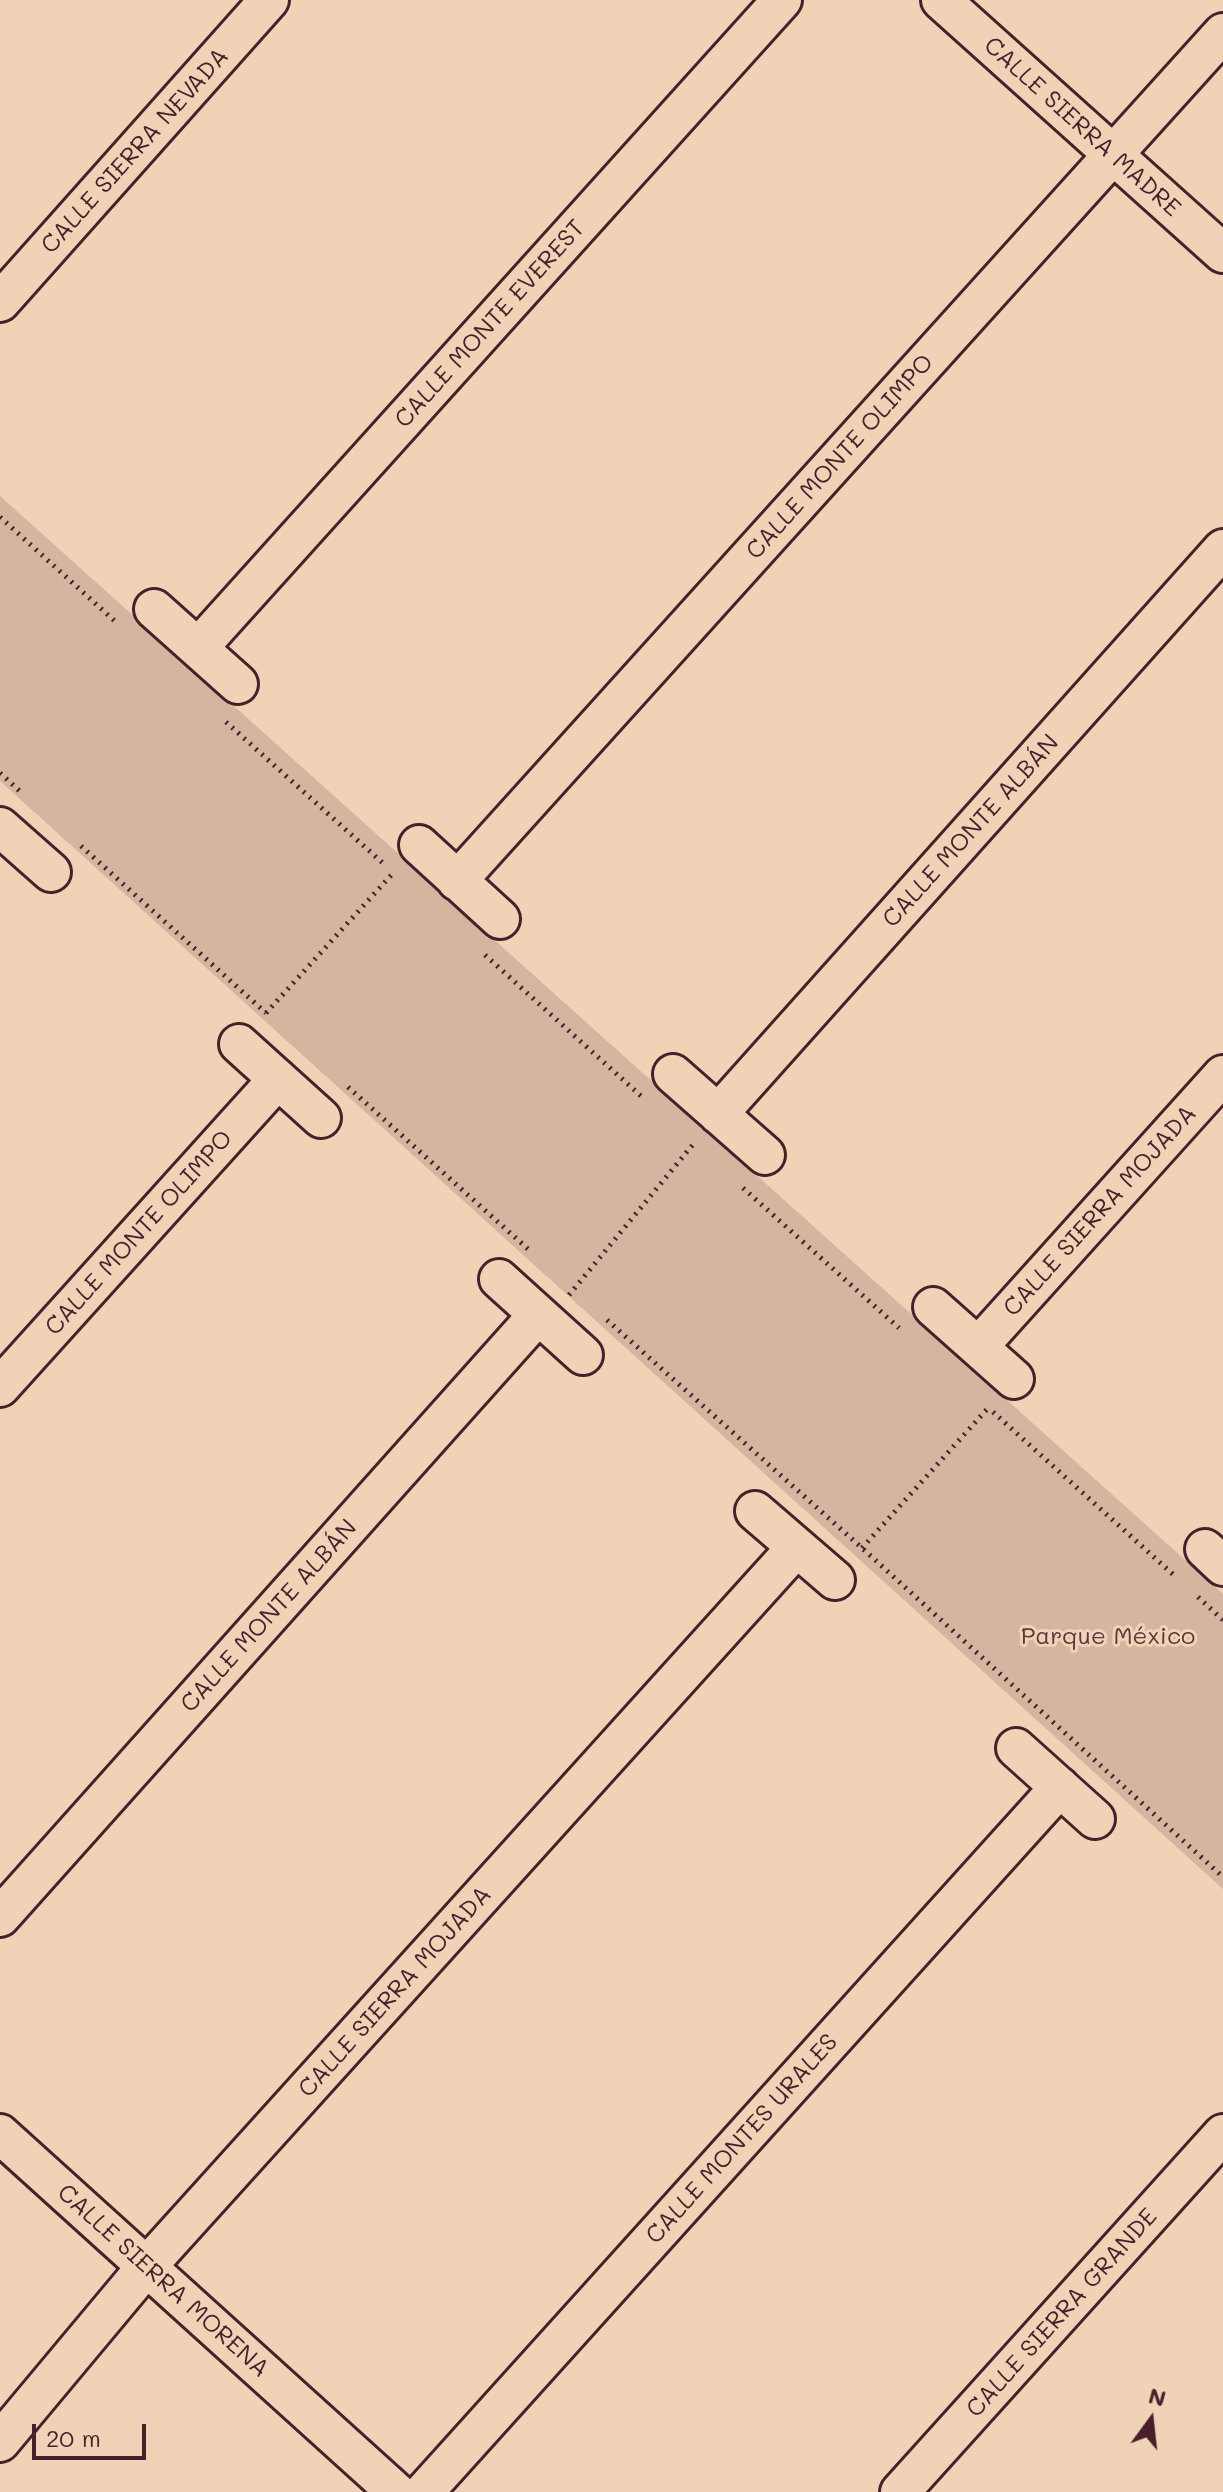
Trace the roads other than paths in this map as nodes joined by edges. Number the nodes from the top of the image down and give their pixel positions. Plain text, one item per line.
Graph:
1 (269, 0) edge
2 (782, 0) edge
3 (941, 0) edge
4 (1223, 33) edge
5 (1113, 155) junction
6 (1223, 253) edge
7 (0, 302) edge
8 (1223, 549) edge
9 (141, 620) road end
10 (198, 648) junction
11 (229, 700) road end
12 (419, 845) road end
13 (7, 846) edge
14 (51, 872) dead end
15 (457, 881) junction
16 (487, 932) road end
17 (239, 1044) road end
18 (673, 1074) dead end
19 (1223, 1075) edge
20 (278, 1079) junction
21 (718, 1114) junction
22 (321, 1118) dead end
23 (765, 1155) dead end
24 (499, 1279) dead end
25 (933, 1307) dead end
26 (543, 1318) junction
27 (978, 1347) junction
28 (583, 1355) dead end
29 (1014, 1379) road end
30 (0, 1387) edge
31 (755, 1511) dead end
32 (796, 1548) junction
33 (835, 1580) road end
34 (1016, 1748) dead end
35 (1060, 1787) junction
36 (1095, 1819) dead end
37 (0, 1917) edge
38 (0, 2134) edge
39 (1223, 2134) edge
40 (147, 2266) junction
41 (0, 2442) edge
42 (396, 2492) edge
43 (424, 2492) edge
44 (900, 2492) edge

1 - 7 street, CALLE SIERRA NEVADA
2 - 10 street, CALLE MONTE EVEREST
3 - 5 street, CALLE SIERRA MADRE
4 - 5 street, CALLE MONTE OLIMPO
5 - 6 street, CALLE SIERRA MADRE
5 - 15 street, CALLE MONTE OLIMPO
8 - 21 street, CALLE MONTE ALBÁN
9 - 10 street
10 - 11 street
12 - 15 street
13 - 14 street
15 - 16 street
17 - 20 street
18 - 21 street
19 - 27 street, CALLE SIERRA MOJADA
20 - 22 street
20 - 30 street, CALLE MONTE OLIMPO
21 - 23 street
24 - 26 street
25 - 27 street
26 - 28 street
26 - 37 street, CALLE MONTE ALBÁN
27 - 29 street
31 - 32 street
32 - 33 street
32 - 40 street, CALLE SIERRA MOJADA
34 - 35 street
35 - 36 street
35 - 43 street, CALLE MONTES URALES
38 - 40 street, CALLE SIERRA MORENA
39 - 44 street, CALLE SIERRA GRANDE
40 - 41 street, CALLE SIERRA MOJADA
40 - 42 street, CALLE SIERRA MORENA

